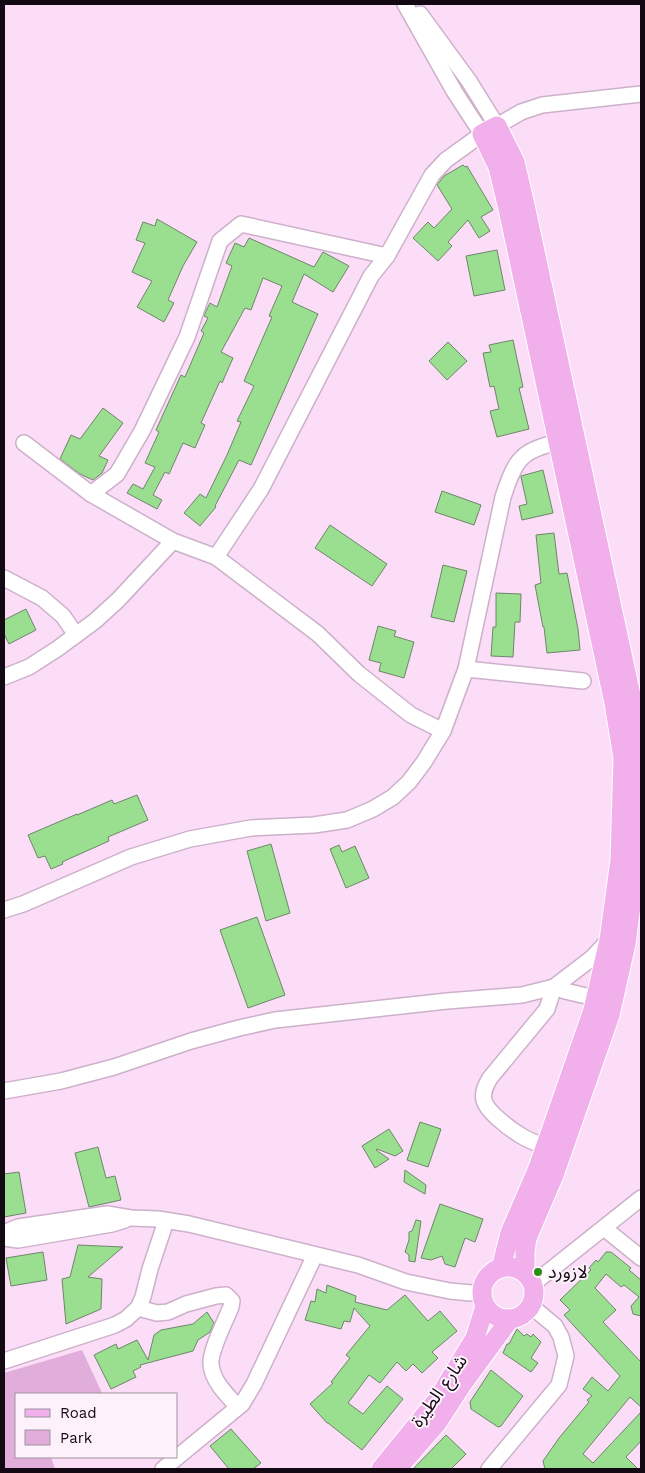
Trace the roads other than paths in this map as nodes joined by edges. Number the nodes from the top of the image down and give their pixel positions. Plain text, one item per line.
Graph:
1 (404, 4) edge
2 (412, 4) edge
3 (641, 94) edge
4 (490, 130) junction
5 (387, 256) junction
6 (567, 439) junction
7 (24, 443) dead end
8 (91, 494) junction
9 (173, 541) junction
10 (216, 557) junction
11 (4, 578) edge
12 (76, 635) junction
13 (466, 669) junction
14 (4, 677) edge
15 (583, 682) dead end
16 (443, 731) junction
17 (635, 757) edge
18 (4, 910) edge
19 (609, 940) junction
20 (554, 987) junction
21 (595, 998) junction
22 (4, 1091) edge
23 (554, 1150) junction
24 (641, 1198) edge
25 (132, 1218) junction
26 (166, 1221) junction
27 (604, 1228) junction
28 (4, 1233) edge
29 (4, 1238) edge
30 (315, 1255) junction
31 (641, 1258) edge
32 (501, 1268) junction
33 (529, 1278) junction
34 (484, 1299) junction
35 (531, 1306) junction
36 (138, 1308) junction
37 (510, 1319) junction
38 (4, 1361) edge
39 (238, 1407) junction
40 (178, 1457) edge
41 (176, 1458) edge
42 (163, 1469) edge
43 (381, 1469) edge
44 (397, 1469) edge
45 (489, 1469) edge

1 - 4 street
2 - 4 street
3 - 4 street
4 - 5 street
4 - 6 main road
5 - 8 street
5 - 10 street
6 - 13 street
6 - 17 main road
7 - 8 street
8 - 9 street
9 - 10 street
9 - 12 street
10 - 16 street
11 - 12 street
12 - 14 street
13 - 15 street
13 - 16 street
16 - 18 street
17 - 19 main road
17 - 23 main road
19 - 20 street
19 - 21 main road
20 - 21 street
20 - 22 street
20 - 23 street
21 - 23 main road
23 - 32 main road
23 - 33 main road
24 - 27 street
25 - 26 street
25 - 28 street
25 - 29 street
26 - 30 street
26 - 36 street
27 - 31 street
27 - 33 street
30 - 34 street
30 - 39 street
32 - 33 main road
32 - 34 main road
33 - 35 main road
34 - 37 main road
34 - 43 main road, شارع الطيرة
35 - 37 main road
35 - 45 street
36 - 38 street
36 - 39 street
37 - 44 main road, شارع الطيرة
39 - 40 street
41 - 42 street

